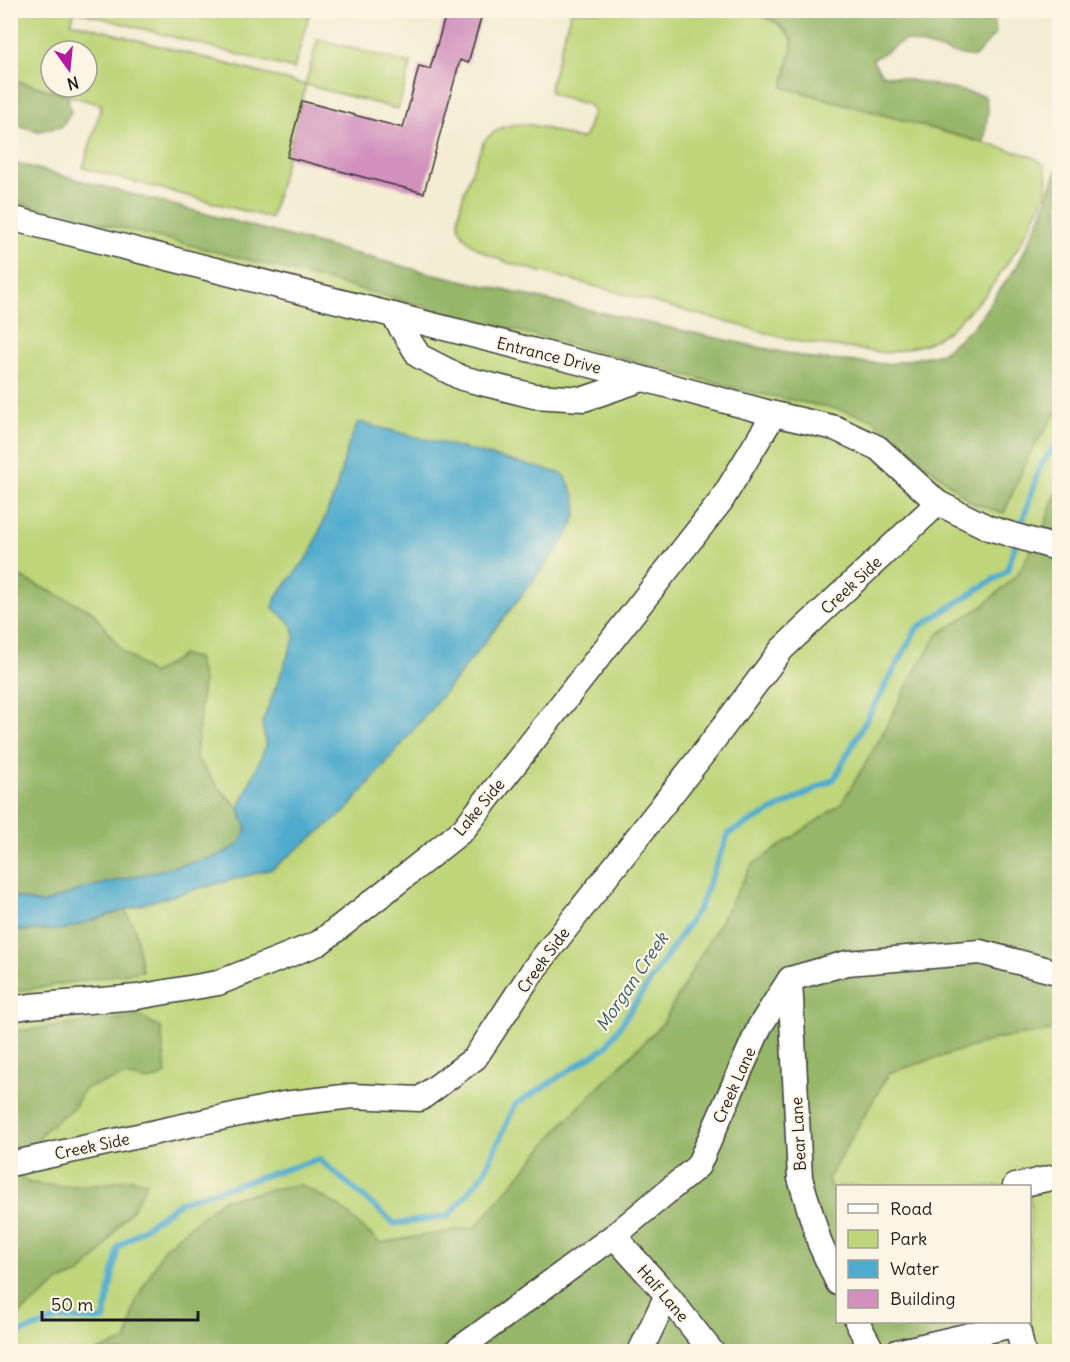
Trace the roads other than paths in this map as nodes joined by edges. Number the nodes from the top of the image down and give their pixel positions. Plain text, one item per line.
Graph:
1 (10, 218) edge
2 (393, 315) junction
3 (643, 379) junction
4 (774, 414) junction
5 (938, 503) junction
6 (1055, 548) edge
7 (1059, 973) edge
8 (790, 979) junction
9 (10, 1009) edge
10 (10, 1164) edge
11 (1059, 1176) edge
12 (1019, 1185) edge
13 (614, 1236) junction
14 (829, 1241) edge
15 (836, 1278) edge
16 (667, 1295) junction
17 (858, 1323) edge
18 (455, 1352) edge
19 (640, 1352) edge
20 (712, 1352) edge
21 (873, 1352) edge
22 (897, 1352) edge
23 (1023, 1352) edge

1 - 2 lane, Entrance Drive
2 - 3 lane, Entrance Drive
2 - 3 lane
3 - 4 lane, Entrance Drive
4 - 5 lane, Entrance Drive
4 - 9 lane, Lake Side
5 - 6 lane, Entrance Drive
5 - 10 lane, Creek Side
7 - 8 lane
8 - 13 lane, Creek Lane
8 - 14 lane, Bear Lane
11 - 12 lane
13 - 16 lane, Half Lane
13 - 18 lane, Creek Lane
14 - 15 lane, Bear Lane
16 - 19 lane
16 - 20 lane, Half Lane
17 - 21 lane
22 - 23 lane

